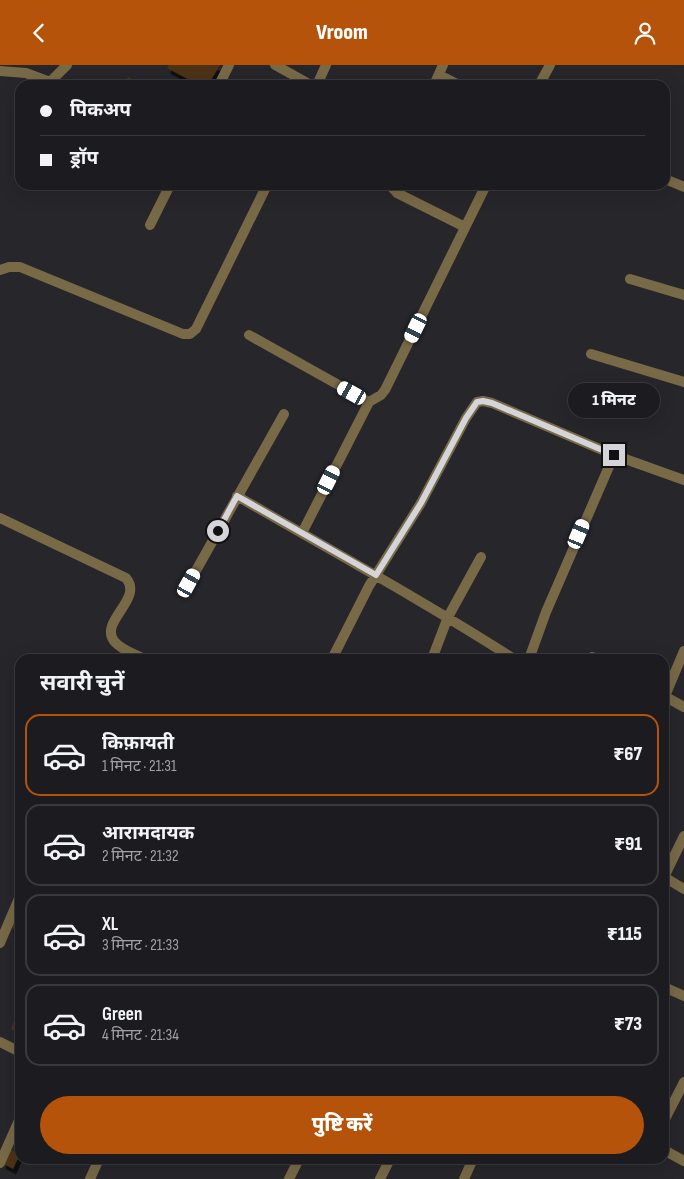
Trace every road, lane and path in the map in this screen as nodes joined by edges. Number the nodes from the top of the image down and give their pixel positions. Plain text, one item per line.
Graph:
1 (67, 65) edge
2 (229, 65) edge
3 (275, 65) edge
4 (326, 65) edge
5 (550, 65) edge
6 (19, 68) edge
7 (441, 70) edge
8 (0, 71) edge
9 (46, 80) edge
10 (56, 80) edge
11 (222, 80) edge
12 (302, 80) edge
13 (319, 80) edge
14 (453, 80) edge
15 (542, 80) edge
16 (670, 181) edge
17 (684, 187) edge
18 (168, 190) edge
19 (265, 190) edge
20 (394, 190) edge
21 (484, 190) edge
22 (150, 225) dead end
23 (465, 227) junction
24 (0, 270) edge
25 (630, 279) dead end
26 (684, 295) edge
27 (249, 335) dead end
28 (591, 354) dead end
29 (684, 382) edge
30 (369, 402) junction
31 (284, 414) dead end
32 (614, 455) junction
33 (684, 480) edge
34 (237, 496) junction
35 (0, 518) edge
36 (302, 533) junction
37 (481, 557) dead end
38 (376, 575) junction
39 (189, 583) dead end
40 (448, 617) junction
41 (684, 651) edge
42 (134, 654) edge
43 (335, 654) edge
44 (434, 654) edge
45 (506, 654) edge
46 (531, 654) edge
47 (669, 685) edge
48 (669, 699) edge
49 (684, 707) edge
50 (684, 837) edge
51 (669, 867) edge
52 (669, 880) edge
53 (684, 889) edge
54 (15, 905) edge
55 (4, 925) edge
56 (0, 943) edge
57 (669, 989) edge
58 (684, 996) edge
59 (0, 1042) edge
60 (15, 1050) edge
61 (684, 1082) edge
62 (669, 1111) edge
63 (15, 1129) edge
64 (669, 1153) edge
65 (684, 1161) edge
66 (0, 1163) edge
67 (97, 1164) edge
68 (296, 1164) edge
69 (388, 1164) edge
70 (471, 1164) edge
71 (90, 1179) edge
72 (289, 1179) edge
73 (380, 1179) edge
74 (464, 1179) edge

1 - 10 street
2 - 11 street
3 - 12 street
4 - 13 street
5 - 15 street
6 - 8 street
6 - 9 street
7 - 14 street
16 - 17 street
18 - 22 street
19 - 24 street
20 - 23 street
21 - 23 street
23 - 30 street
25 - 26 street
27 - 30 street
28 - 29 street
30 - 36 street
31 - 34 street
32 - 33 street
32 - 38 street
32 - 46 street
34 - 36 street
34 - 39 street
35 - 42 street
36 - 38 street
37 - 40 street
38 - 40 street
38 - 43 street
40 - 44 street
40 - 45 street
41 - 47 street
48 - 49 street
50 - 51 street
52 - 53 street
54 - 55 street
55 - 56 street
57 - 58 street
59 - 60 street
61 - 62 street
63 - 66 street
64 - 65 street
67 - 71 street
68 - 72 street
69 - 73 street
70 - 74 street

